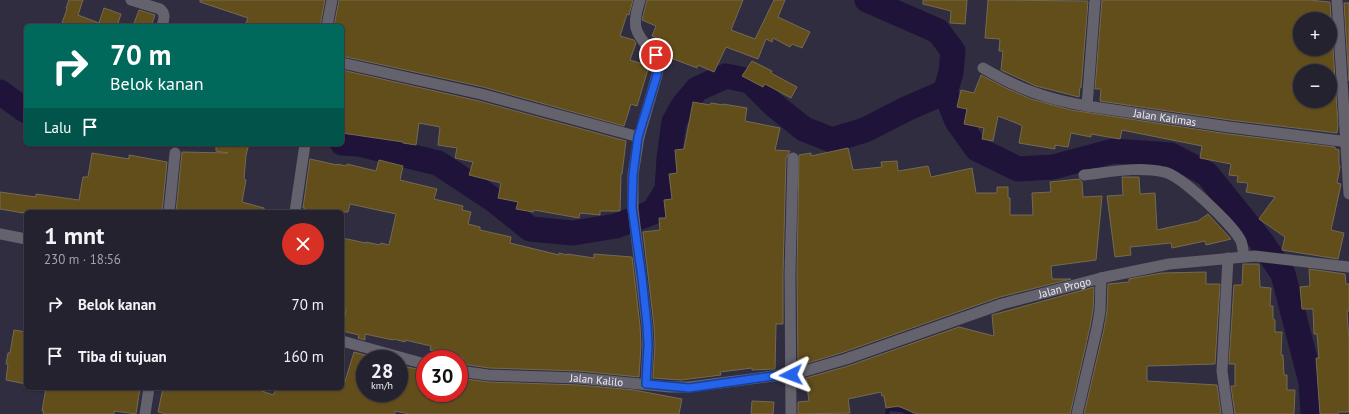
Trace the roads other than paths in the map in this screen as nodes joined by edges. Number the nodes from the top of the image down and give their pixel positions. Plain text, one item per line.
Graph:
1 (131, 0) edge
2 (332, 0) edge
3 (640, 0) edge
4 (1095, 0) edge
5 (1337, 0) edge
6 (163, 24) edge
7 (327, 24) edge
8 (344, 63) edge
9 (983, 68) dead end
10 (1087, 106) junction
11 (638, 137) junction
12 (1348, 142) edge
13 (305, 146) edge
14 (175, 153) dead end
15 (793, 158) dead end
16 (1084, 174) dead end
17 (1349, 194) edge
18 (169, 210) edge
19 (295, 210) edge
20 (0, 234) edge
21 (24, 239) edge
22 (1249, 256) junction
23 (1228, 258) junction
24 (1349, 268) edge
25 (1101, 278) junction
26 (344, 342) edge
27 (416, 362) edge
28 (468, 372) edge
29 (791, 375) junction
30 (646, 384) junction
31 (149, 390) edge
32 (145, 414) edge
33 (791, 414) edge
34 (1077, 414) edge
35 (1228, 414) edge

1 - 6 street
2 - 7 street
3 - 11 street
4 - 10 street
5 - 12 street
8 - 11 street
9 - 10 street, Jalan Kalimas
10 - 12 street, Jalan Kalimas
11 - 30 street
12 - 17 street
13 - 19 street
14 - 18 street
15 - 29 street
16 - 22 street
20 - 21 street
22 - 23 street, Jalan Progo
22 - 24 street, Jalan Progo
23 - 25 street, Jalan Progo
23 - 35 street
25 - 29 street, Jalan Progo
25 - 34 street
26 - 27 street
28 - 30 street, Jalan Kalilo
29 - 30 street, Jalan Kalilo
29 - 33 street
31 - 32 street

